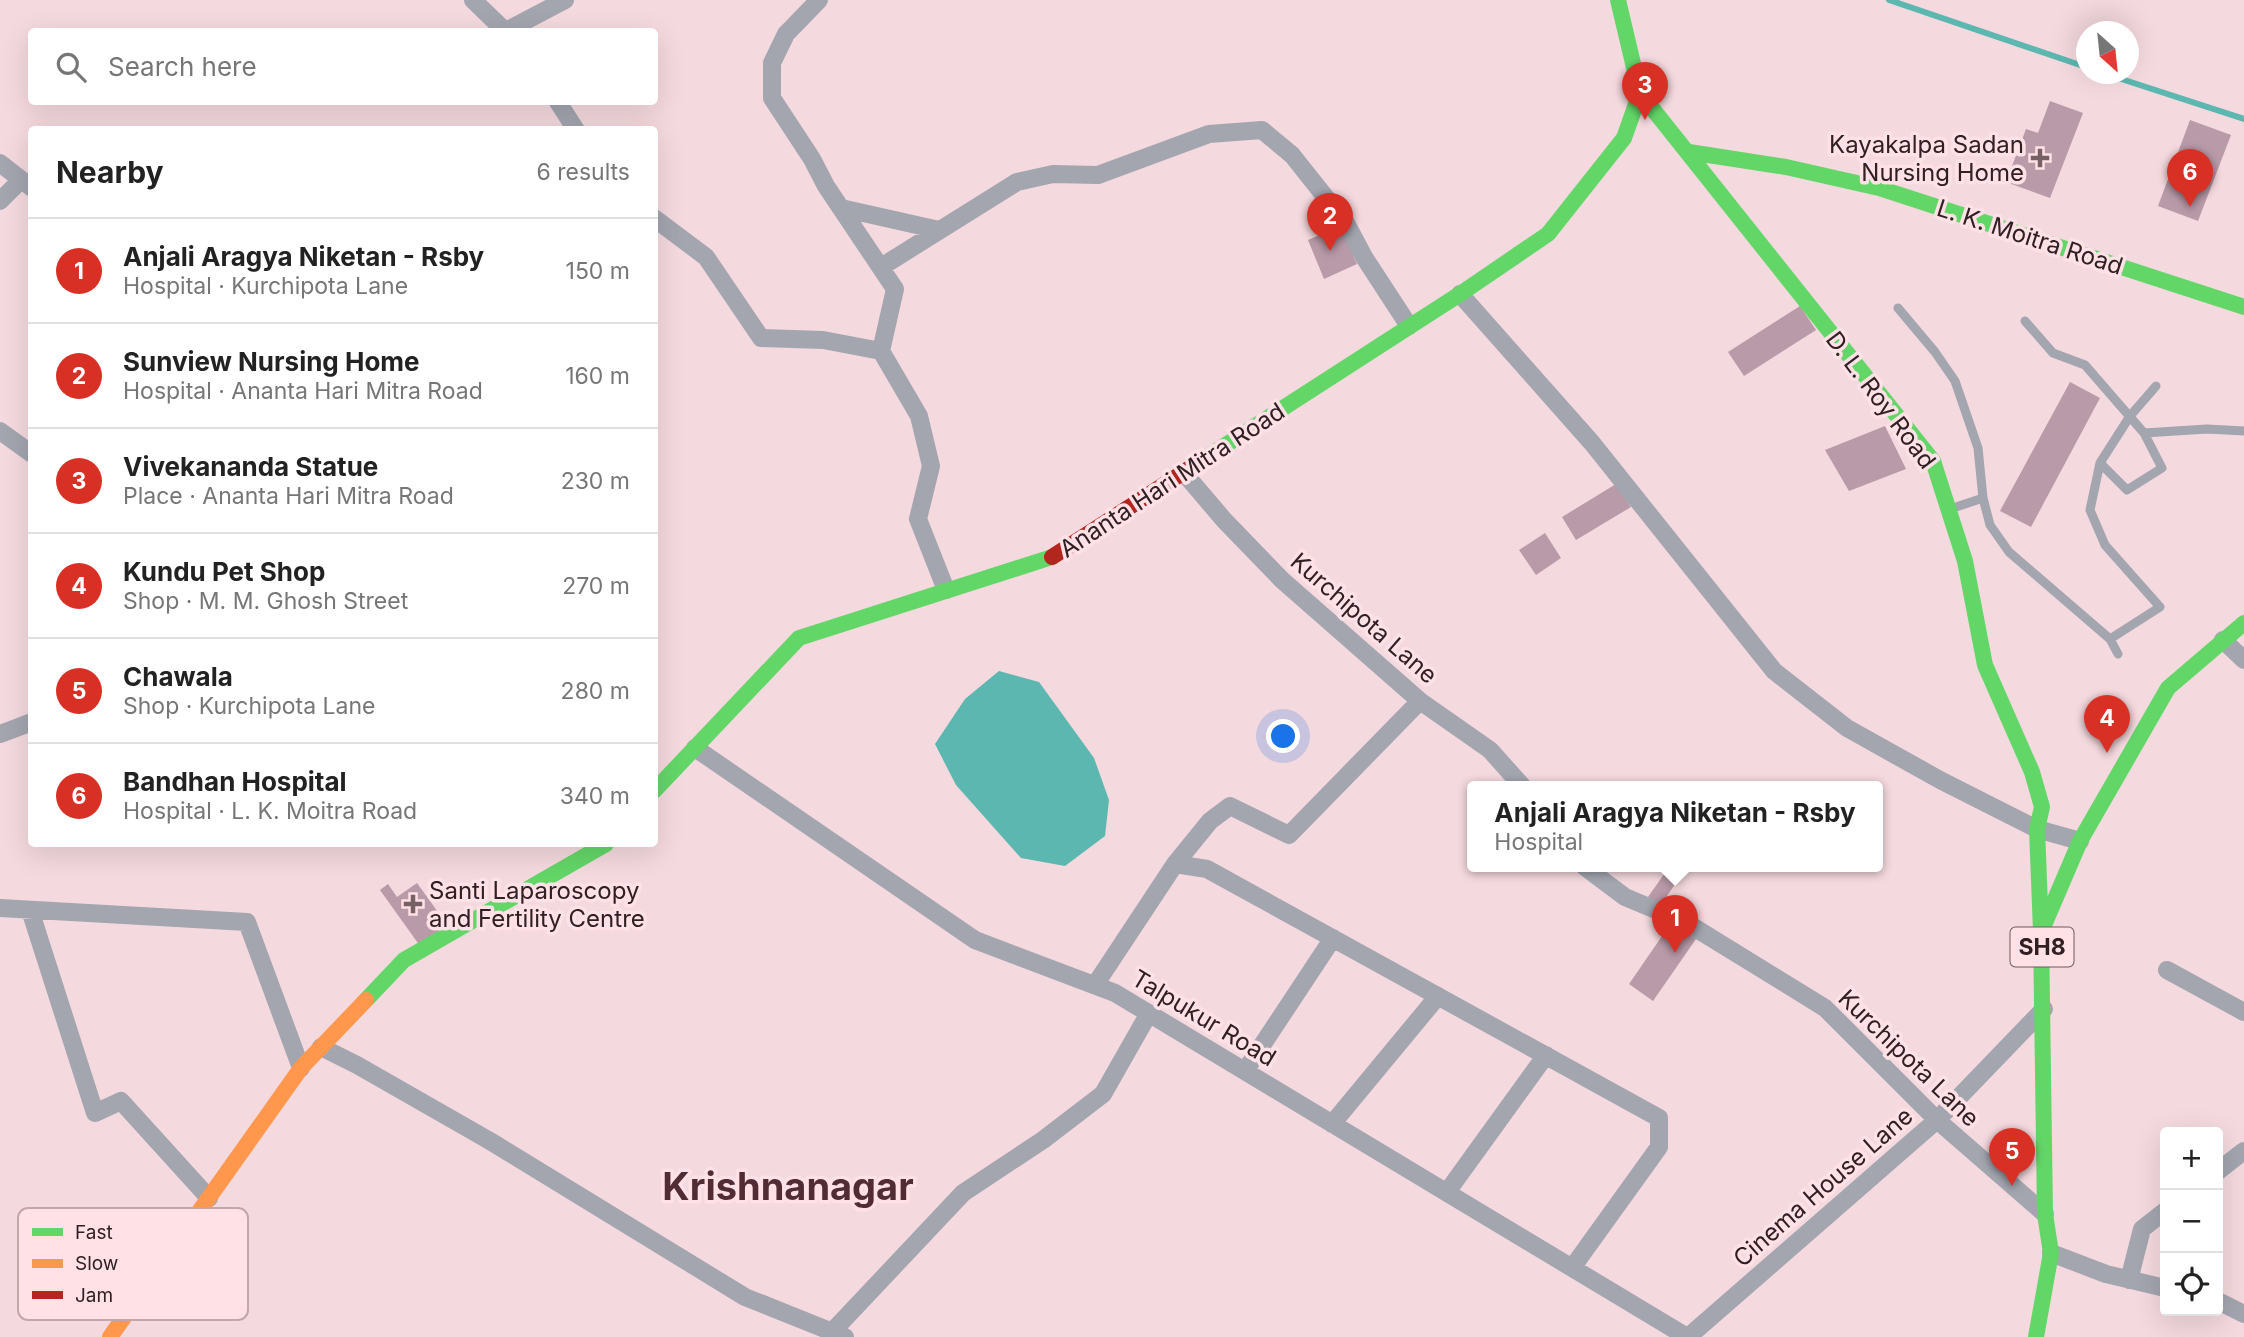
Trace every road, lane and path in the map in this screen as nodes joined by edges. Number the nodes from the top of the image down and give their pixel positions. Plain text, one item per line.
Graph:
1 (472, 0) edge
2 (565, 0) edge
3 (819, 0) edge
4 (1618, 0) edge
5 (503, 28) edge
6 (512, 28) edge
7 (1640, 93) junction
8 (560, 105) edge
9 (573, 126) edge
10 (1689, 152) junction
11 (0, 163) edge
12 (26, 184) edge
13 (0, 201) edge
14 (841, 208) junction
15 (658, 221) edge
16 (939, 230) junction
17 (881, 267) junction
18 (1460, 294) junction
19 (2244, 307) edge
20 (1898, 308) dead end
21 (2025, 321) dead end
22 (1409, 326) junction
23 (881, 351) junction
24 (2156, 386) dead end
25 (2130, 416) junction
26 (0, 431) edge
27 (2244, 431) edge
28 (2144, 433) junction
29 (28, 451) edge
30 (2100, 463) junction
31 (1184, 473) junction
32 (1983, 498) junction
33 (1948, 509) junction
34 (946, 590) junction
35 (2244, 623) edge
36 (2110, 639) junction
37 (2222, 639) junction
38 (2119, 654) dead end
39 (2244, 660) edge
40 (1420, 701) junction
41 (28, 724) edge
42 (0, 734) edge
43 (695, 748) junction
44 (1518, 781) edge
45 (658, 787) edge
46 (2037, 829) junction
47 (2080, 841) junction
48 (601, 847) edge
49 (1175, 864) junction
50 (1592, 872) edge
51 (0, 908) edge
52 (30, 910) junction
53 (2041, 932) junction
54 (1333, 938) junction
55 (2166, 970) dead end
56 (1095, 985) junction
57 (1438, 996) junction
58 (2043, 1009) junction
59 (2244, 1012) edge
60 (1149, 1013) junction
61 (321, 1047) junction
62 (1546, 1055) junction
63 (301, 1068) junction
64 (1245, 1071) junction
65 (1937, 1120) junction
66 (1332, 1124) junction
67 (2244, 1151) edge
68 (2223, 1167) edge
69 (1447, 1192) junction
70 (209, 1198) junction
71 (202, 1208) edge
72 (2045, 1214) junction
73 (2160, 1215) edge
74 (2051, 1253) junction
75 (1572, 1268) junction
76 (2129, 1280) junction
77 (2160, 1287) edge
78 (2223, 1304) edge
79 (2244, 1314) edge
80 (122, 1320) edge
81 (803, 1330) edge
82 (839, 1335) edge
83 (110, 1337) edge
84 (1687, 1337) edge
85 (2036, 1337) edge

1 - 5 street
2 - 6 street
3 - 14 street
4 - 7 main road, D. L. Roy Road
7 - 10 main road, D. L. Roy Road
7 - 18 main road, Ananta Hari Mitra Road
8 - 9 street
10 - 19 main road, L. K. Moitra Road
10 - 33 main road, D. L. Roy Road
11 - 12 street
12 - 13 street
14 - 16 street
14 - 17 street
15 - 23 street
16 - 17 street
16 - 22 street
17 - 23 street
18 - 22 main road, Ananta Hari Mitra Road
18 - 46 street
20 - 32 lane
21 - 25 lane
22 - 31 main road, Ananta Hari Mitra Road
23 - 34 street
24 - 25 lane
25 - 28 lane
25 - 30 lane
26 - 29 street
27 - 28 lane
28 - 30 lane
30 - 36 lane
31 - 34 main road, Ananta Hari Mitra Road
31 - 40 street, Kurchipota Lane
32 - 33 lane
32 - 36 lane
33 - 46 main road, D. L. Roy Road
34 - 43 main road, Ananta Hari Mitra Road
35 - 37 main road, SH8
36 - 38 lane
37 - 39 street
37 - 47 main road, SH8
40 - 44 street, Kurchipota Lane
40 - 49 street
41 - 42 street
43 - 45 main road, Ananta Hari Mitra Road
43 - 56 street, Talpukur Road
46 - 47 street
46 - 53 main road, D. L. Roy Road
47 - 53 main road, SH8
48 - 61 main road
49 - 54 street
49 - 56 street
50 - 65 street, Kurchipota Lane
51 - 52 street
52 - 63 street
52 - 70 street
53 - 58 main road, SH8
54 - 57 street
54 - 64 street
55 - 59 street
56 - 60 street, Talpukur Road
57 - 62 street
57 - 66 street
58 - 65 street, Cinema House Lane
58 - 72 main road, SH8
60 - 64 street, Talpukur Road
60 - 82 street
61 - 63 main road
61 - 81 street
62 - 69 street
62 - 75 street
63 - 70 main road
64 - 66 street, Talpukur Road
65 - 72 street, Kurchipota Lane
65 - 84 street, Cinema House Lane
66 - 69 street, Talpukur Road
67 - 68 street
69 - 75 street, Talpukur Road
70 - 71 main road
72 - 74 main road, SH8
73 - 76 street
74 - 76 street
74 - 85 main road, SH8
75 - 84 street, Talpukur Road
76 - 77 street
78 - 79 street
80 - 83 main road
81 - 82 street

